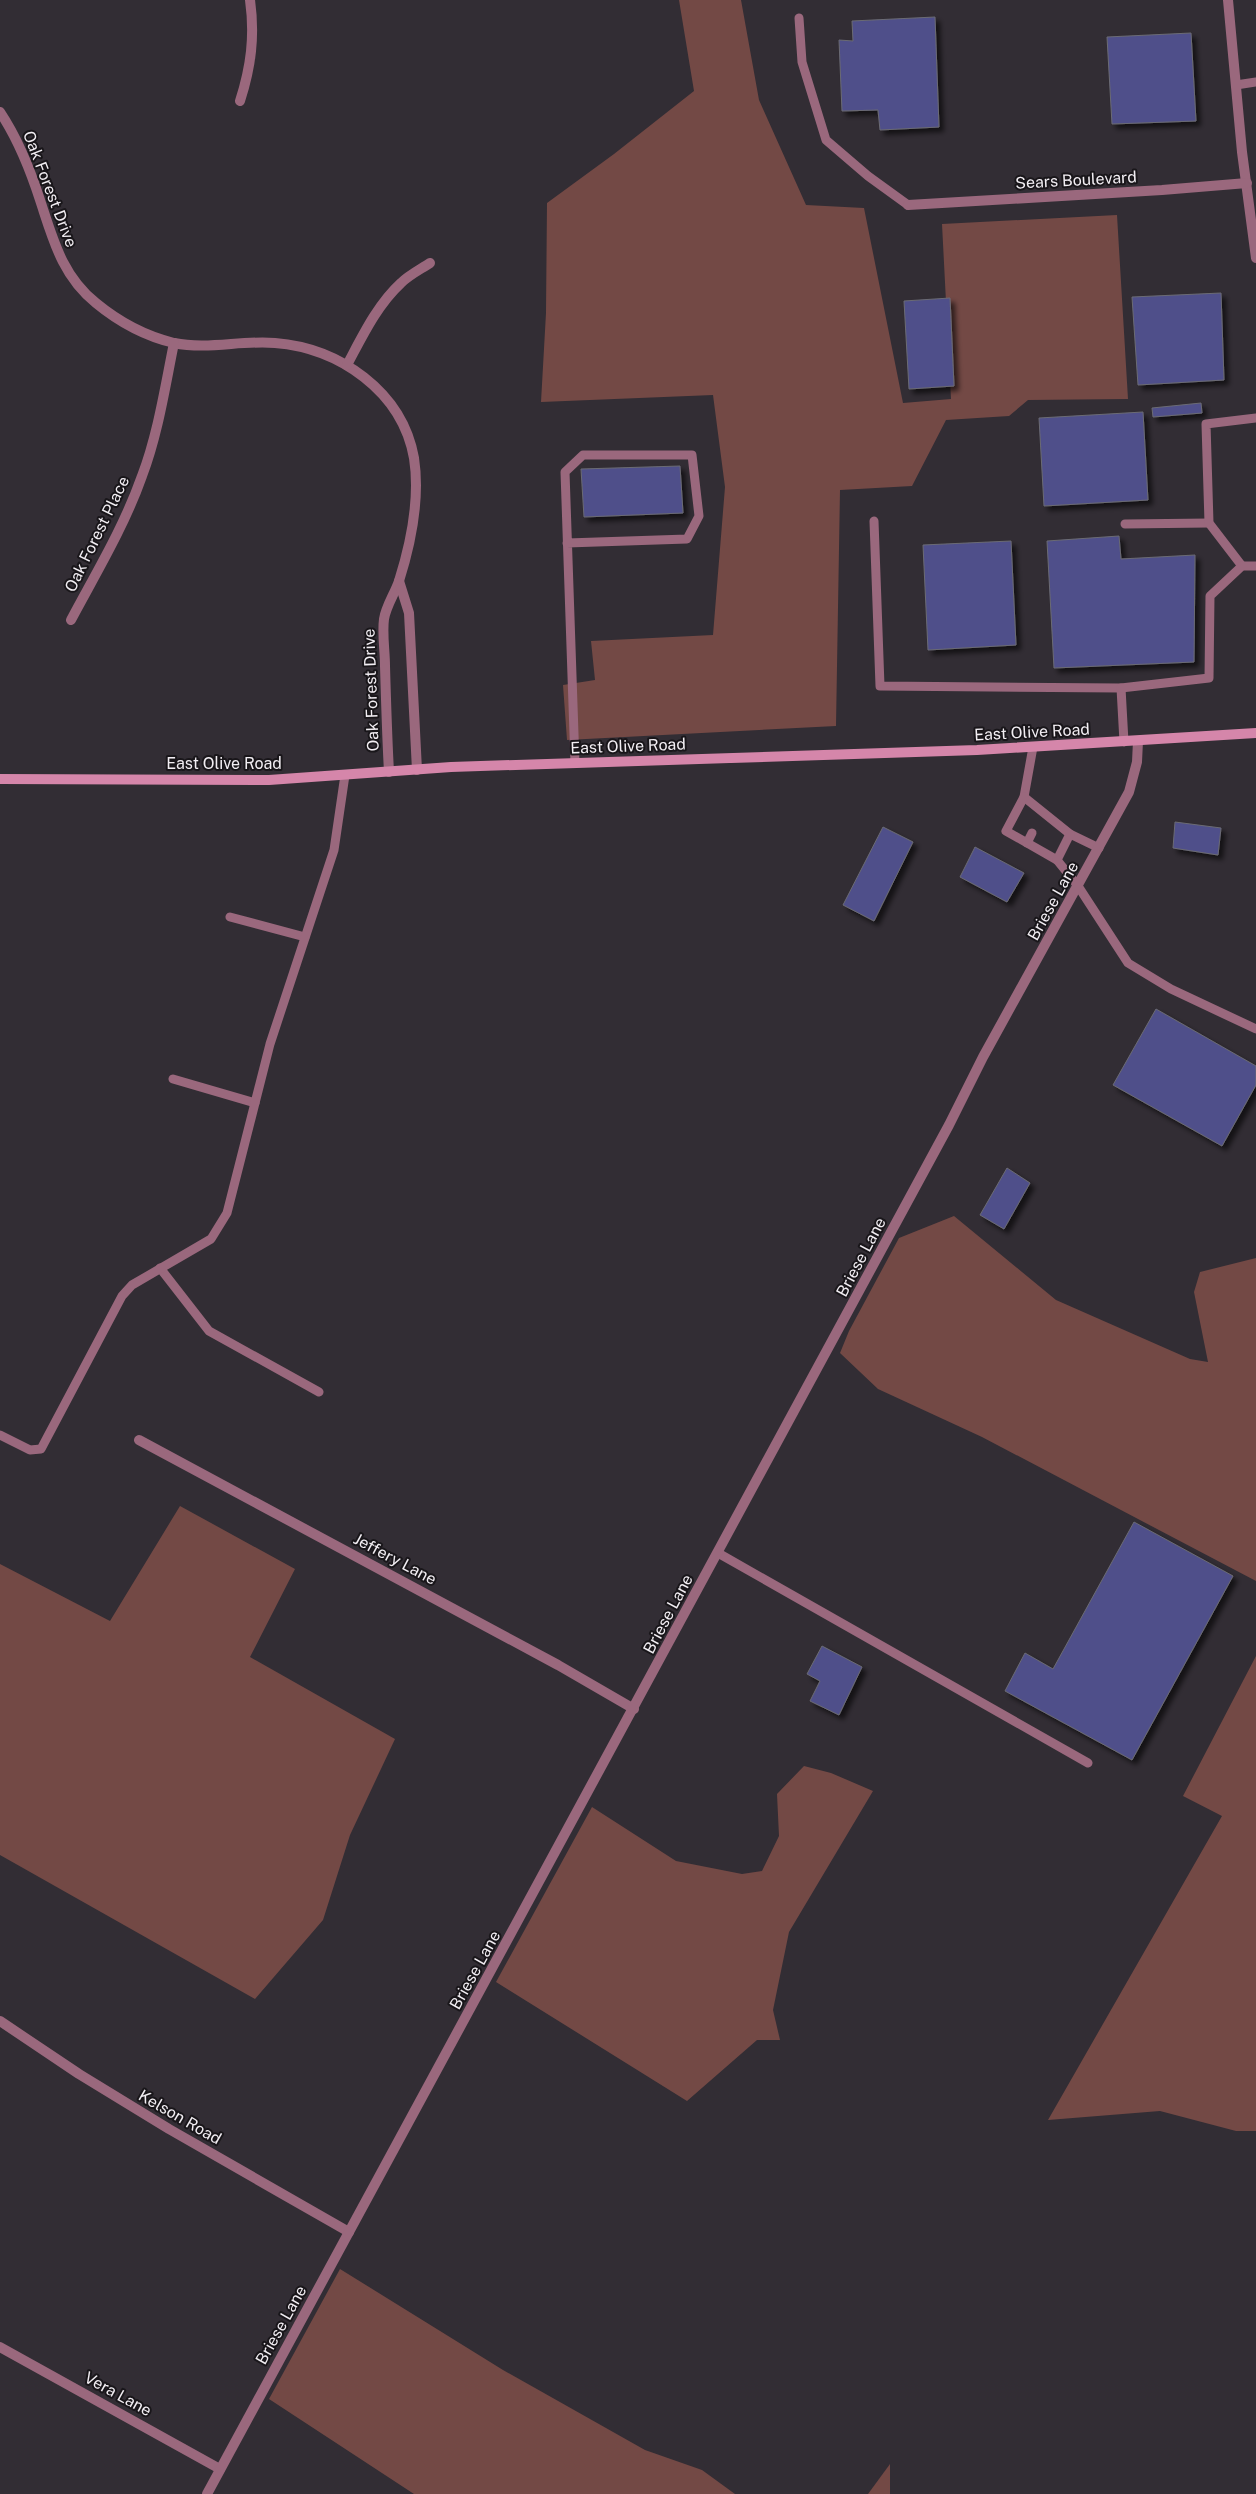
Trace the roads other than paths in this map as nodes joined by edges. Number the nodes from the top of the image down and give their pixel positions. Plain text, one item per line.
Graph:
1 (250, 0) edge
2 (1228, 0) edge
3 (799, 18) dead end
4 (1256, 82) edge
5 (1236, 85) junction
6 (240, 101) dead end
7 (0, 112) edge
8 (1247, 183) junction
9 (908, 205) joint
10 (1255, 234) edge
11 (1256, 258) edge
12 (430, 263) dead end
13 (174, 342) junction
14 (347, 365) junction
15 (1256, 418) edge
16 (874, 521) dead end
17 (1209, 523) junction
18 (1125, 524) dead end
19 (568, 543) junction
20 (1242, 566) junction
21 (1256, 566) edge
22 (399, 581) junction
23 (71, 620) dead end
24 (1121, 688) junction
25 (1256, 733) edge
26 (1138, 741) junction
27 (1124, 742) junction
28 (1032, 747) junction
29 (575, 763) junction
30 (417, 770) junction
31 (388, 772) junction
32 (345, 775) junction
33 (0, 779) edge
34 (1024, 797) junction
35 (1032, 833) dead end
36 (1070, 834) junction
37 (1027, 843) junction
38 (1099, 848) junction
39 (1057, 860) junction
40 (1078, 886) junction
41 (230, 917) dead end
42 (305, 937) junction
43 (1256, 1029) edge
44 (173, 1079) dead end
45 (255, 1103) junction
46 (160, 1268) junction
47 (319, 1392) dead end
48 (0, 1435) edge
49 (139, 1440) dead end
50 (718, 1553) junction
51 (634, 1709) junction
52 (1088, 1763) dead end
53 (0, 2021) edge
54 (349, 2232) junction
55 (0, 2348) edge
56 (220, 2469) junction
57 (207, 2494) edge

1 - 6 street
2 - 5 street
3 - 9 lane
4 - 5 lane
5 - 8 street
7 - 13 street, Oak Forest Drive
8 - 9 street, Sears Boulevard
8 - 10 street
10 - 11 street
12 - 14 street
13 - 14 street, Oak Forest Drive
13 - 23 street, Oak Forest Place
14 - 22 street, Oak Forest Drive
15 - 17 lane
16 - 24 lane
17 - 18 lane
17 - 20 lane
19 - 19 lane
19 - 29 lane
20 - 21 lane
20 - 24 lane
22 - 30 street
22 - 31 street, Oak Forest Drive
24 - 27 lane
25 - 26 street, East Olive Road
26 - 27 street, East Olive Road
26 - 38 street, Briese Lane
27 - 28 street, East Olive Road
28 - 29 street, East Olive Road
28 - 34 lane
29 - 30 street, East Olive Road
30 - 31 street, East Olive Road
31 - 32 street, East Olive Road
32 - 33 street, East Olive Road
32 - 42 lane
34 - 36 lane
34 - 37 lane
35 - 37 lane
36 - 38 lane
36 - 39 lane
37 - 39 lane
38 - 40 street, Briese Lane
39 - 40 lane
40 - 43 lane
40 - 50 street, Briese Lane
41 - 42 lane
42 - 45 lane
44 - 45 lane
45 - 46 lane
46 - 47 lane
46 - 48 lane
49 - 51 street, Jeffery Lane
50 - 51 street, Briese Lane
50 - 52 lane
51 - 54 street, Briese Lane
53 - 54 street, Kelson Road
54 - 56 street, Briese Lane
55 - 56 street, Vera Lane
56 - 57 street, Briese Lane

